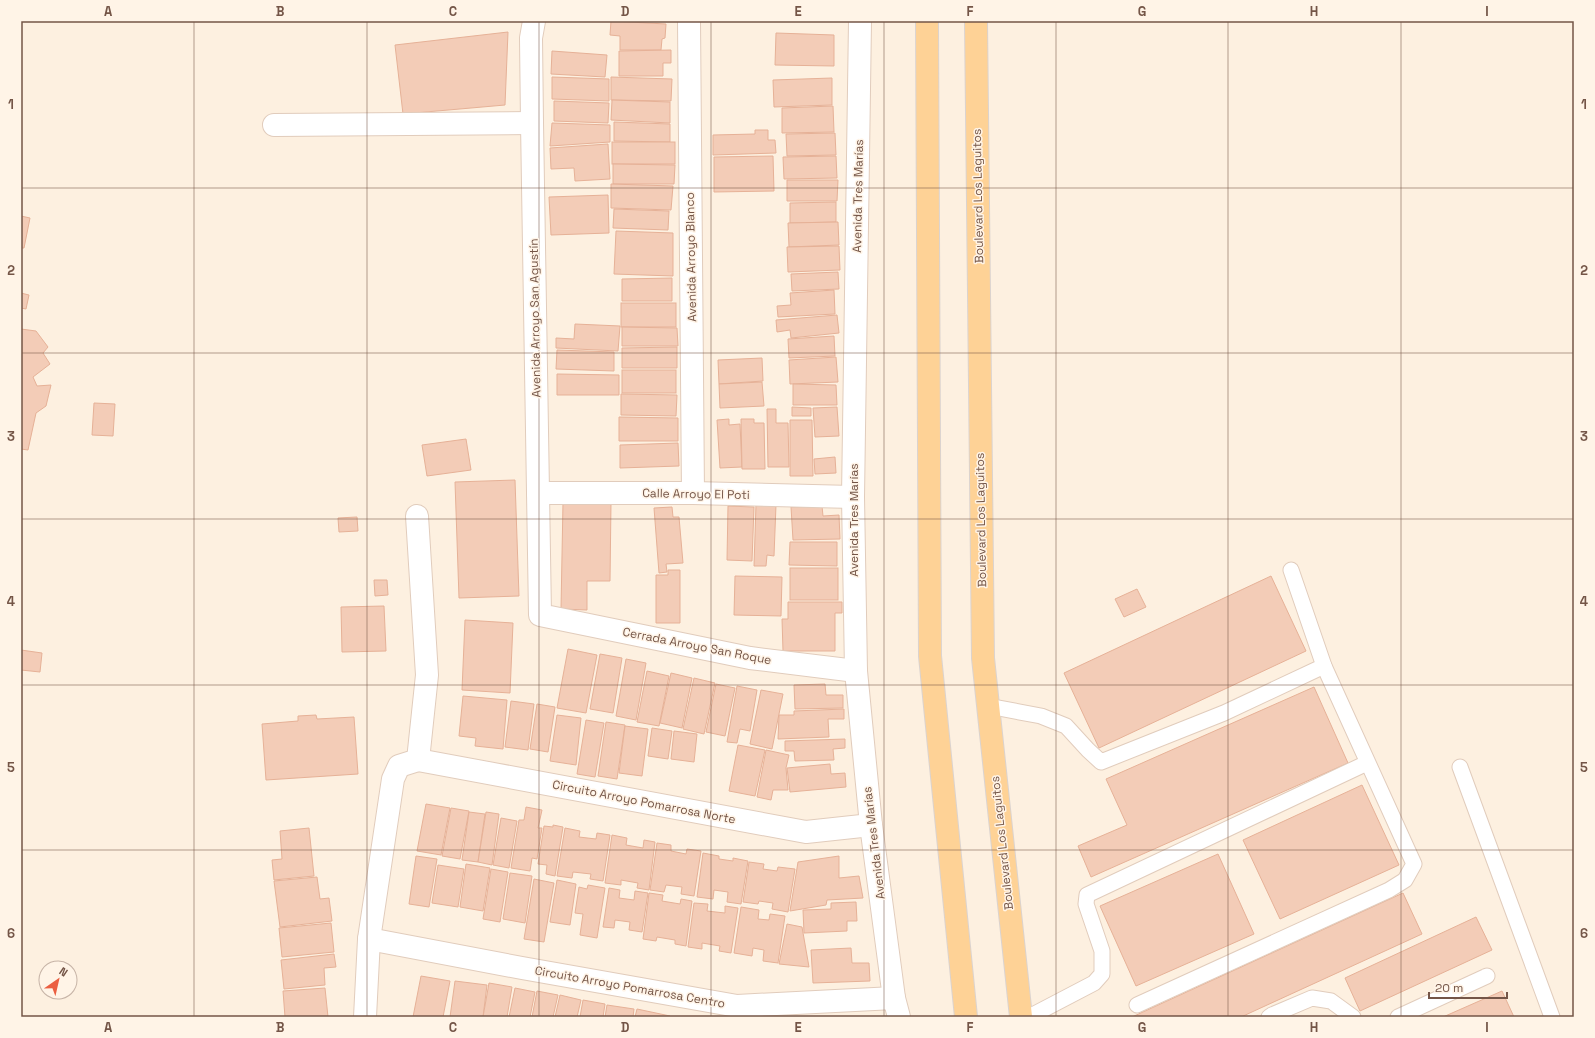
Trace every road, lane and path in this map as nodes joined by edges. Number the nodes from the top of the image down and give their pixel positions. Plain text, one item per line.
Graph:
1 (534, 21) edge
2 (689, 21) edge
3 (860, 21) edge
4 (927, 21) edge
5 (976, 21) edge
6 (532, 123) junction
7 (274, 125) dead end
8 (538, 493) junction
9 (693, 493) junction
10 (853, 498) junction
11 (417, 516) dead end
12 (1291, 570) dead end
13 (540, 615) joint
14 (1324, 666) junction
15 (856, 671) junction
16 (988, 706) junction
17 (418, 760) junction
18 (1367, 763) junction
19 (1460, 767) dead end
20 (871, 825) junction
21 (369, 939) junction
22 (1487, 976) dead end
23 (1138, 1005) dead end
24 (896, 1007) edge
25 (737, 1012) edge
26 (365, 1017) edge
27 (966, 1017) edge
28 (1020, 1017) edge
29 (1029, 1017) edge
30 (1269, 1017) edge
31 (1353, 1017) edge
32 (1398, 1017) edge
33 (1552, 1017) edge

1 - 6 street, Avenida Arroyo San Agustín
2 - 9 street, Avenida Arroyo Blanco
3 - 10 street, Avenida Tres Marías
4 - 27 main road
5 - 16 main road, Boulevard Los Laguitos
6 - 7 street
6 - 8 street, Avenida Arroyo San Agustín
8 - 9 street, Calle Arroyo El Poti
8 - 13 street, Avenida Arroyo San Agustín
9 - 10 street, Calle Arroyo El Poti
10 - 15 street, Avenida Tres Marías
11 - 17 street
12 - 14 lane
13 - 15 street, Cerrada Arroyo San Roque
14 - 16 lane
14 - 18 lane
15 - 20 street, Avenida Tres Marías
16 - 28 main road, Boulevard Los Laguitos
17 - 20 street, Circuito Arroyo Pomarrosa Norte
17 - 21 street
18 - 23 lane
18 - 29 lane
19 - 33 lane
20 - 24 street, Avenida Tres Marías
21 - 25 street, Circuito Arroyo Pomarrosa Centro
21 - 26 street
22 - 32 lane
24 - 25 street, Circuito Arroyo Pomarrosa Centro
30 - 31 lane

